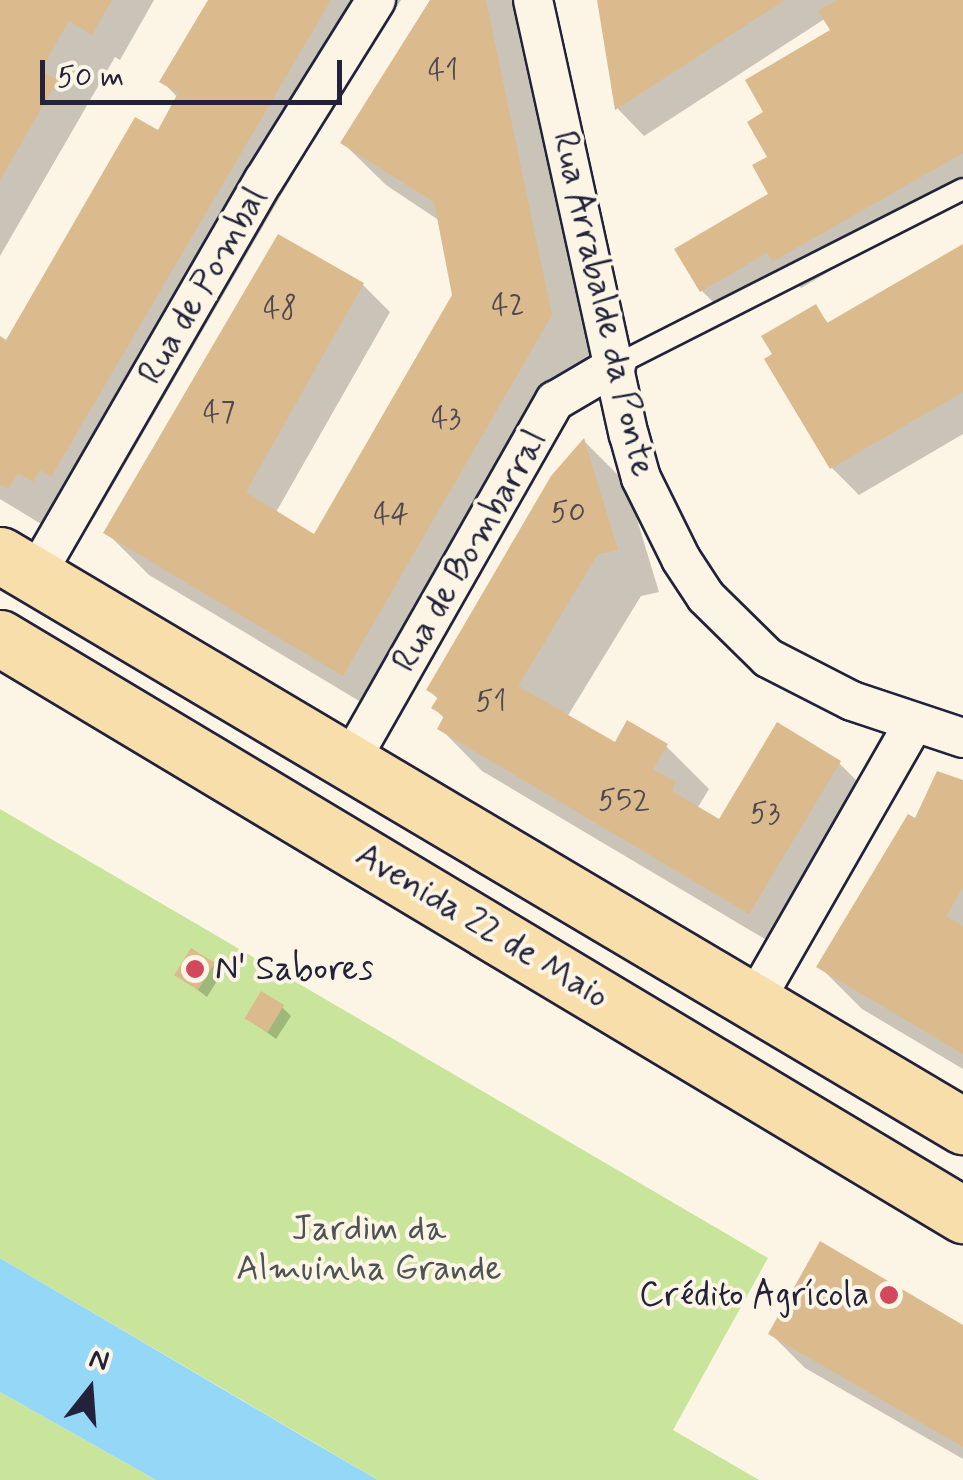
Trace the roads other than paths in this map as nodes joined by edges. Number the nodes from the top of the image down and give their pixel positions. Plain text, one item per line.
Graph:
1 (376, 0) edge
2 (533, 0) edge
3 (963, 189) edge
4 (616, 365) junction
5 (18, 566) edge
6 (0, 638) edge
7 (914, 723) junction
8 (963, 738) edge
9 (350, 763) junction
10 (754, 1002) junction
11 (963, 1126) edge
12 (963, 1215) edge

1 - 5 street, Rua de Pombal
2 - 4 street, Rua Arrabalde da Ponte
3 - 4 lane
4 - 7 street, Rua Arrabalde da Ponte
4 - 9 street, Rua de Bombarral
5 - 9 main road, Avenida 22 de Maio
6 - 12 main road, Avenida 22 de Maio
7 - 8 street, Rua Arrabalde da Ponte
7 - 10 street
9 - 10 main road, Avenida 22 de Maio
10 - 11 main road, Avenida 22 de Maio

